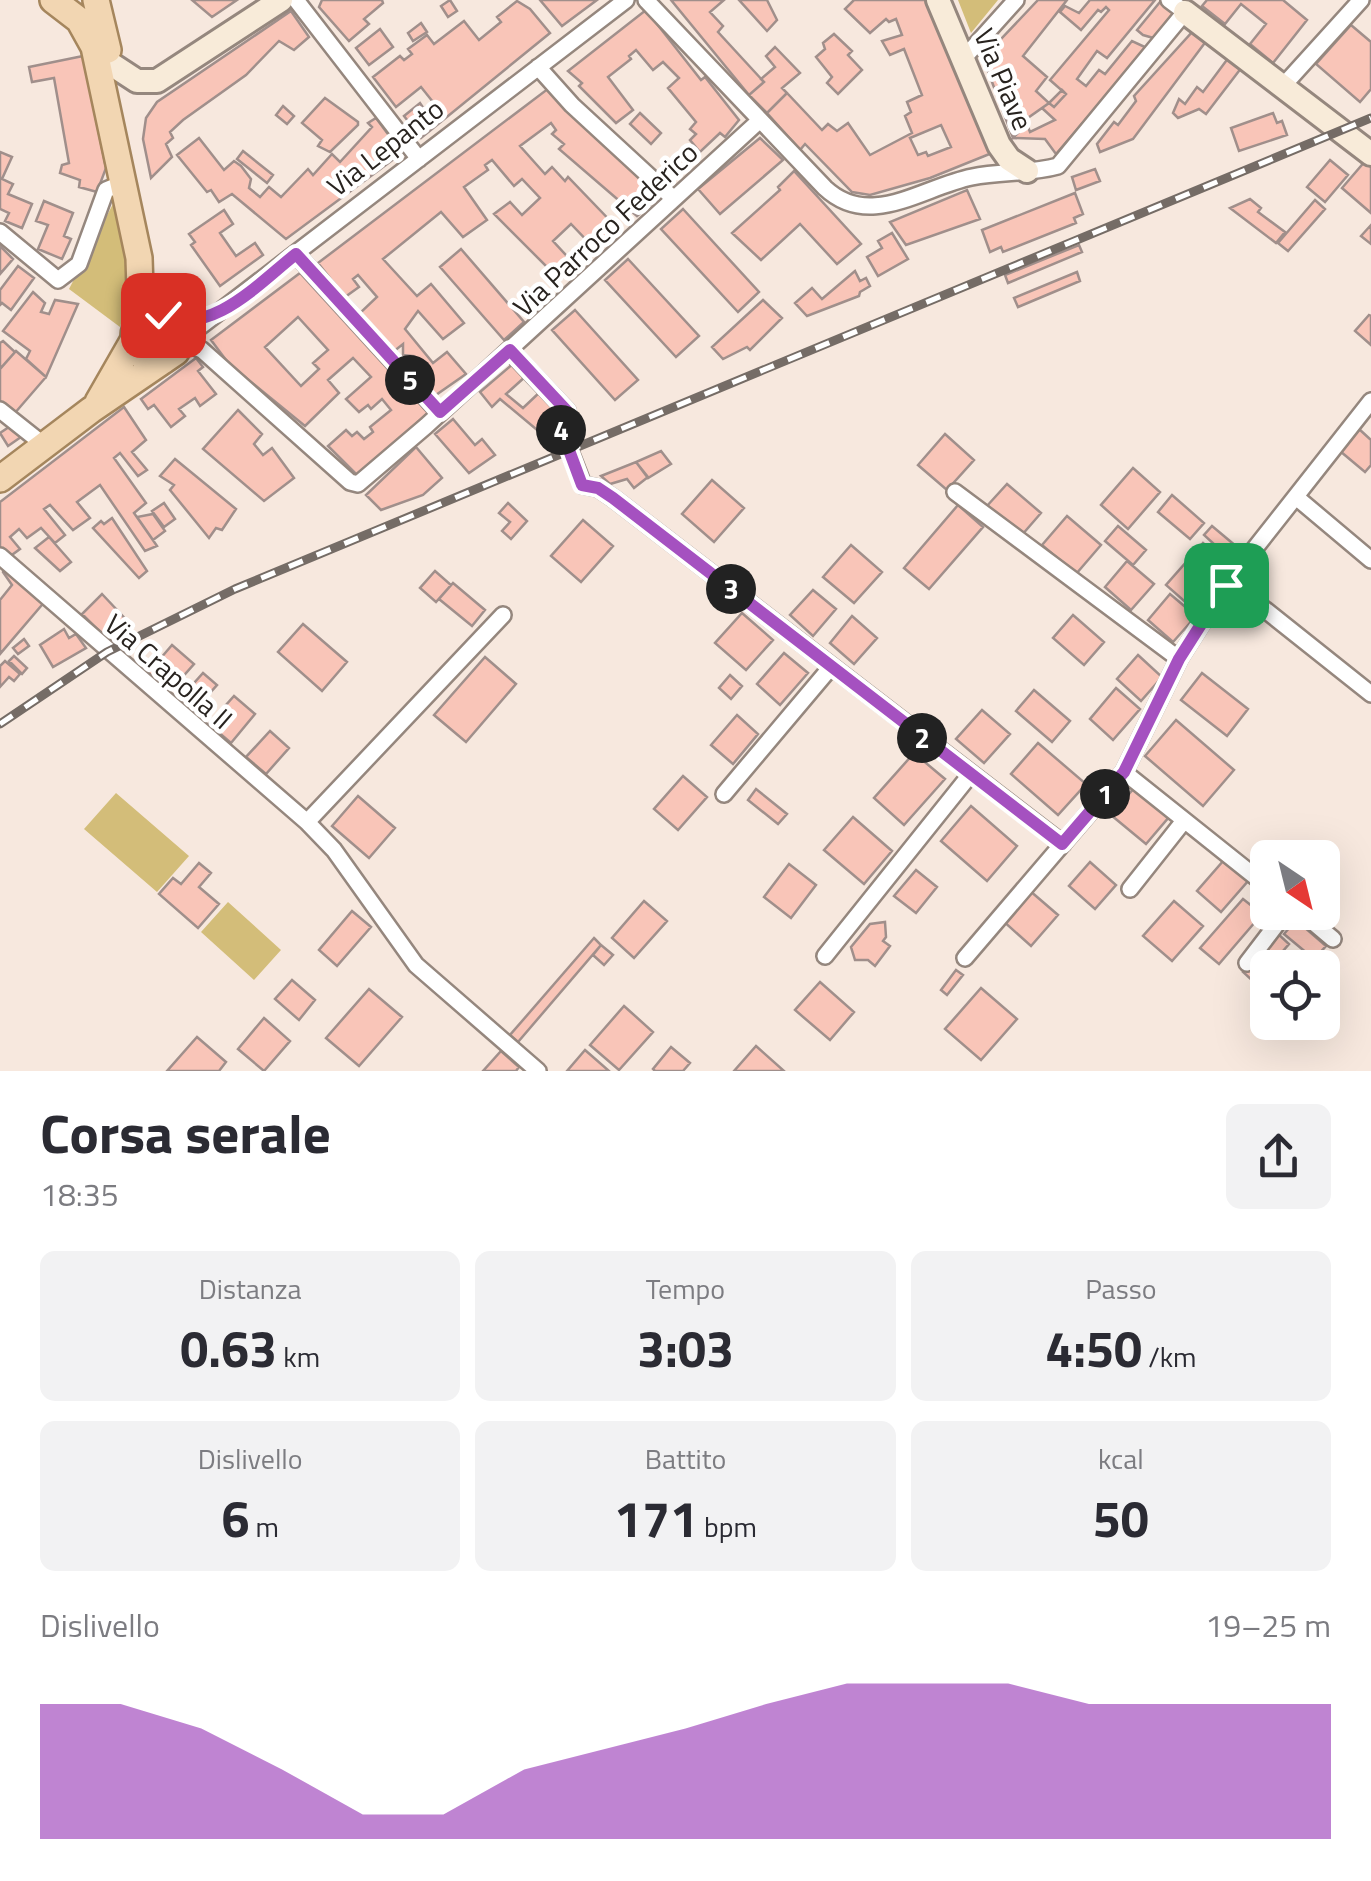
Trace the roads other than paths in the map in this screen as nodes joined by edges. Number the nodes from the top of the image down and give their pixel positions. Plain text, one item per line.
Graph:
1 (96, 0) edge
2 (281, 0) edge
3 (296, 0) edge
4 (626, 0) edge
5 (646, 0) edge
6 (938, 0) edge
7 (1016, 0) edge
8 (1361, 0) edge
9 (67, 2) edge
10 (1177, 6) edge
11 (962, 59) junction
12 (111, 64) junction
13 (538, 66) junction
14 (1283, 86) junction
15 (759, 122) junction
16 (1371, 154) edge
17 (418, 158) junction
18 (1027, 172) junction
19 (123, 183) junction
20 (674, 199) junction
21 (0, 232) edge
22 (296, 254) junction
23 (137, 331) junction
24 (173, 337) junction
25 (510, 350) junction
26 (1371, 402) edge
27 (94, 408) junction
28 (0, 410) edge
29 (440, 412) junction
30 (44, 445) junction
31 (0, 478) edge
32 (955, 492) dead end
33 (1296, 497) junction
34 (0, 556) edge
35 (1371, 560) edge
36 (1229, 582) junction
37 (504, 615) dead end
38 (1179, 659) junction
39 (831, 667) junction
40 (1371, 694) edge
41 (1124, 772) junction
42 (970, 775) junction
43 (724, 794) dead end
44 (307, 822) junction
45 (1184, 822) junction
46 (1062, 844) junction
47 (1250, 872) edge
48 (1130, 889) dead end
49 (1272, 930) edge
50 (1322, 930) edge
51 (1334, 940) dead end
52 (825, 956) dead end
53 (965, 958) dead end
54 (1247, 963) dead end
55 (538, 1071) edge

1 - 12 main road
2 - 12 street
3 - 17 street
4 - 13 street, Via Lepanto
5 - 15 street
6 - 11 street, Via Piave
7 - 11 street
8 - 14 street
9 - 19 main road
10 - 14 street
10 - 18 street
11 - 18 street, Via Piave
12 - 24 main road
13 - 17 street, Via Lepanto
13 - 20 street
14 - 16 street
15 - 18 street
15 - 20 street, Via Parroco Federico
17 - 22 street, Via Lepanto
19 - 21 street
19 - 23 main road
20 - 25 street, Via Parroco Federico
22 - 24 street, Via Lepanto
22 - 29 street
23 - 24 main road
23 - 24 main road
23 - 27 main road
24 - 27 main road
24 - 29 street, Via Parroco Federico
25 - 29 street, Via Parroco Federico
25 - 39 street
26 - 33 street
27 - 30 main road
28 - 30 street
30 - 31 main road
32 - 38 street
33 - 35 street
33 - 36 street
34 - 44 street, Via Crapolla II
36 - 38 street
36 - 40 street
37 - 44 street
38 - 41 street
39 - 42 street
39 - 43 street
41 - 45 street
41 - 46 street
42 - 46 street
42 - 52 street
44 - 55 street, Via Crapolla II
45 - 47 street
45 - 48 street
46 - 53 street
49 - 54 street
50 - 51 street

